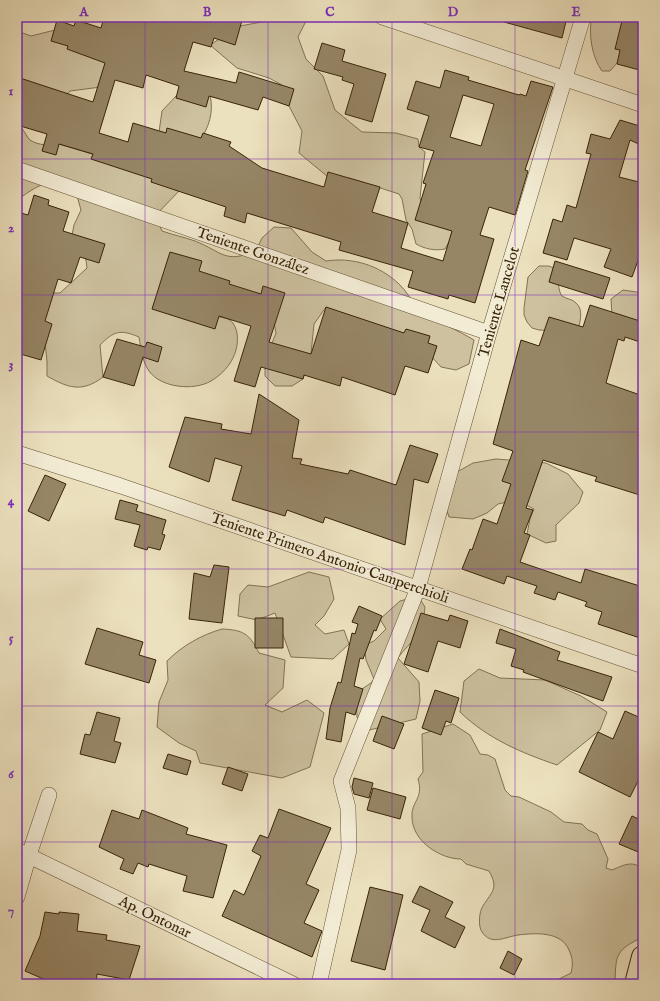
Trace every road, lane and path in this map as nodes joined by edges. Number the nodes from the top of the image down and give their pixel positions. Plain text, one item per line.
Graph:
1 (382, 17) edge
2 (583, 17) edge
3 (565, 78) junction
4 (643, 105) edge
5 (17, 169) edge
6 (489, 333) junction
7 (17, 452) edge
8 (418, 588) junction
9 (643, 666) edge
10 (49, 795) dead end
11 (23, 852) edge
12 (17, 898) edge
13 (643, 957) edge
14 (293, 984) edge
15 (319, 984) edge
16 (636, 984) edge

1 - 3 street
2 - 3 street, Teniente Lancelot
3 - 4 street
3 - 6 street, Teniente Lancelot
5 - 6 street, Teniente González
6 - 8 street, Teniente Lancelot
7 - 8 street, Teniente Primero Antonio Camperchioli
8 - 9 street, Teniente Primero Antonio Camperchioli
8 - 15 street, Teniente Lancelot
10 - 11 street
11 - 12 street
11 - 14 street, Ap. Ontonar
13 - 16 main road

